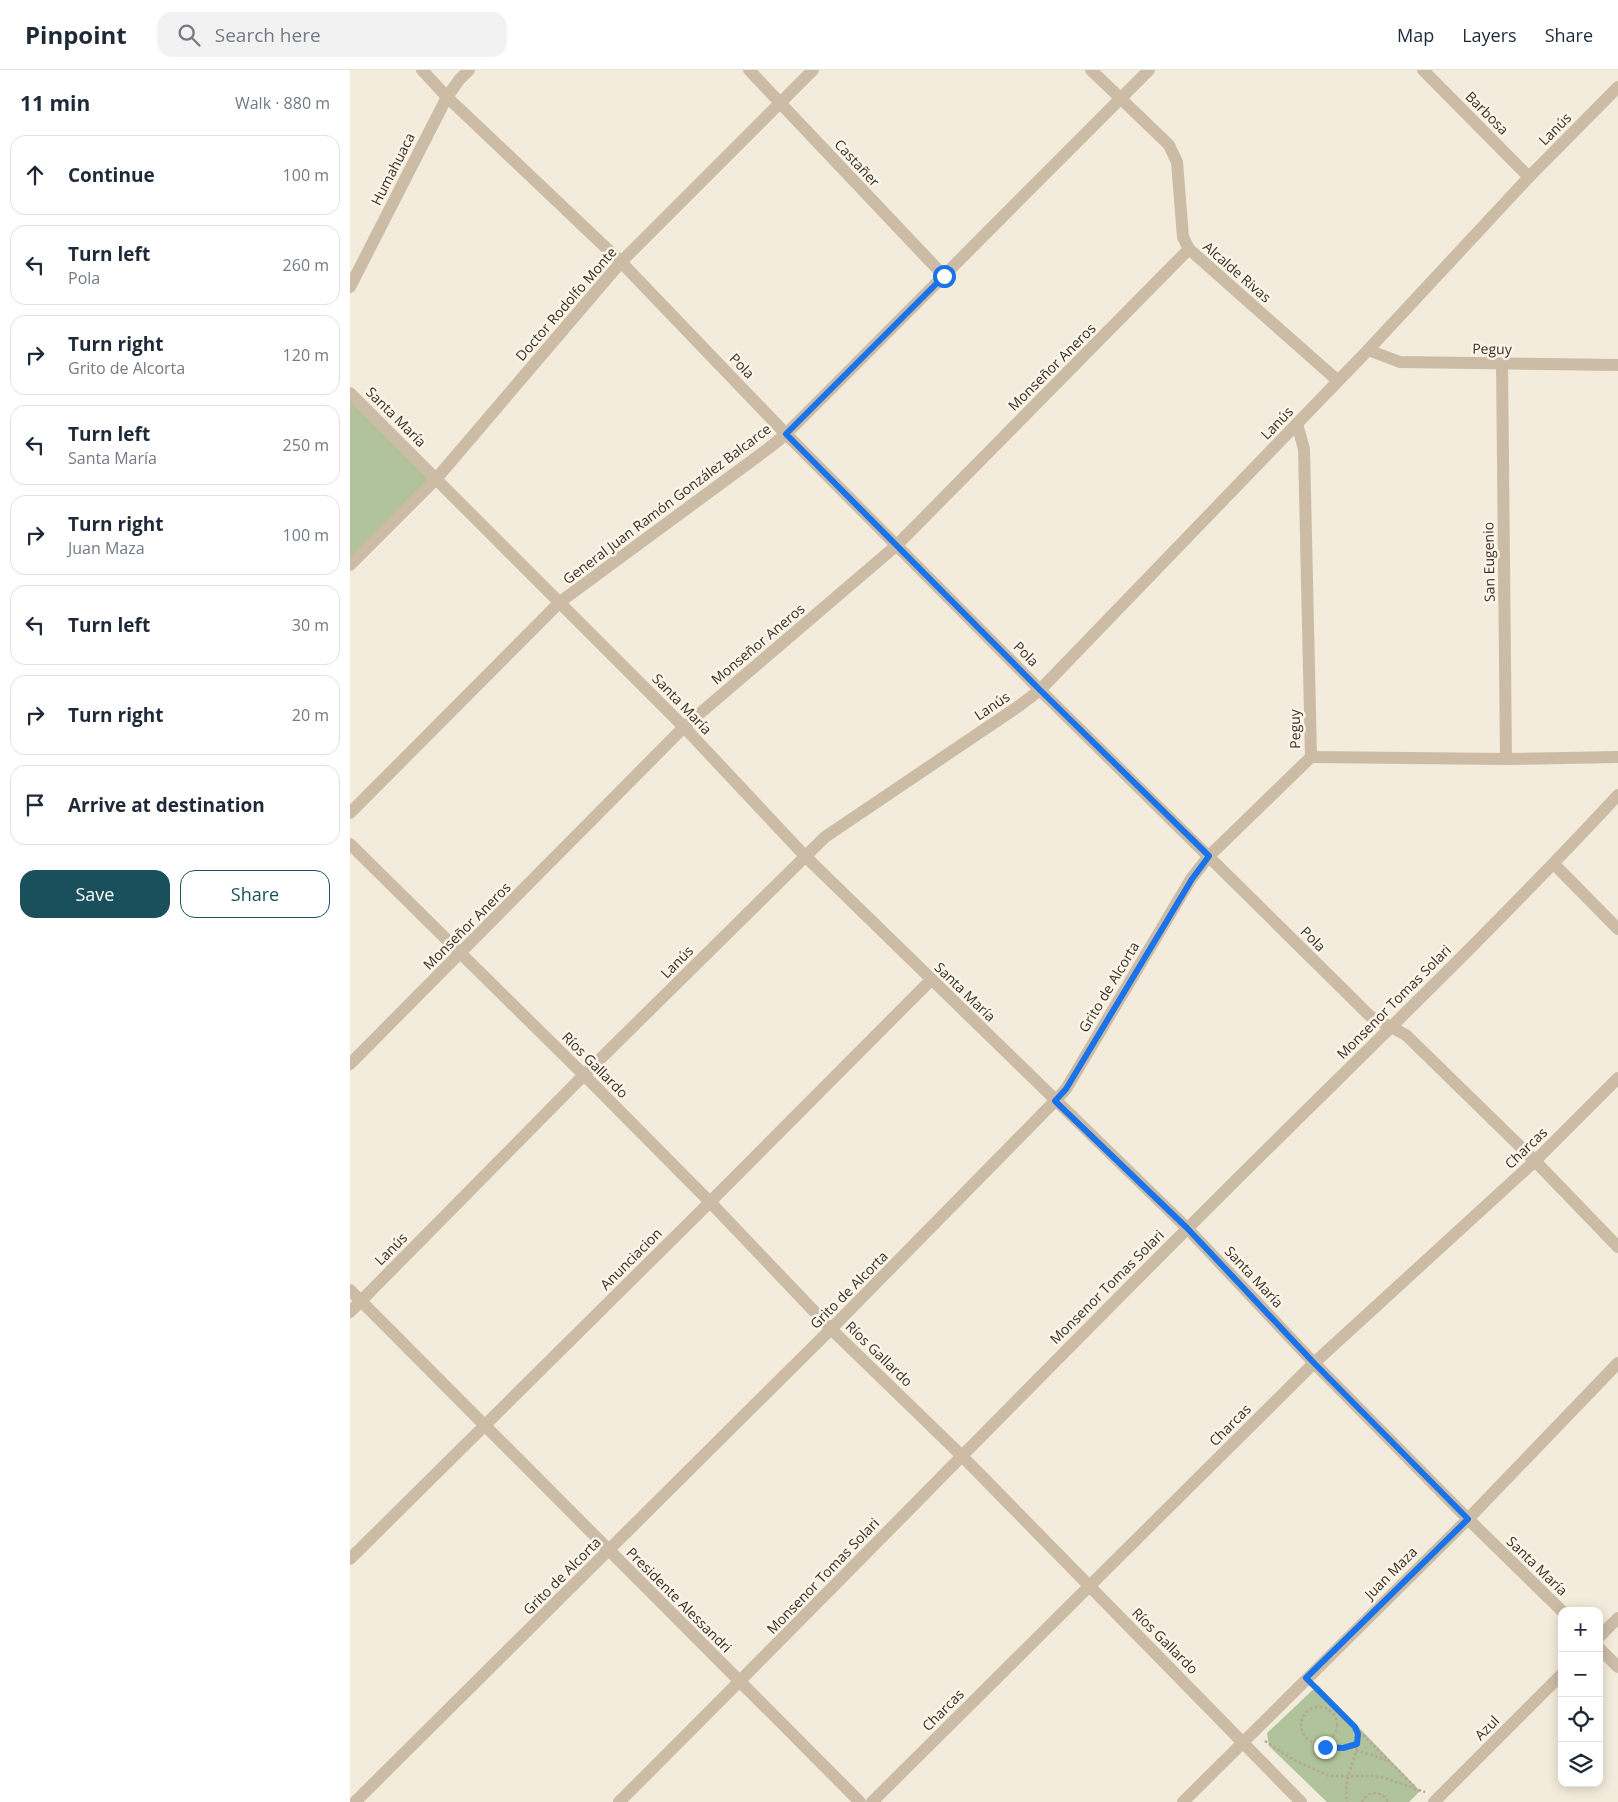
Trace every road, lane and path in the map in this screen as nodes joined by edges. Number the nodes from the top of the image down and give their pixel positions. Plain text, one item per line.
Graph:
1 (422, 70) edge
2 (469, 70) edge
3 (749, 70) edge
4 (813, 70) edge
5 (1091, 70) edge
6 (1149, 70) edge
7 (1423, 70) edge
8 (1618, 87) edge
9 (447, 97) junction
10 (1121, 98) junction
11 (780, 103) junction
12 (1529, 177) junction
13 (1189, 249) junction
14 (622, 262) junction
15 (944, 276) junction
16 (350, 287) edge
17 (1368, 350) junction
18 (1502, 364) junction
19 (1618, 365) edge
20 (1337, 380) junction
21 (350, 393) edge
22 (1297, 424) junction
23 (786, 434) junction
24 (436, 479) junction
25 (897, 545) junction
26 (350, 565) edge
27 (560, 602) junction
28 (1040, 690) junction
29 (684, 727) junction
30 (1618, 757) edge
31 (1311, 758) junction
32 (1506, 759) junction
33 (1618, 795) edge
34 (350, 813) edge
35 (350, 844) edge
36 (805, 856) junction
37 (1209, 856) junction
38 (1554, 864) junction
39 (1618, 929) edge
40 (461, 953) junction
41 (931, 980) junction
42 (1390, 1027) junction
43 (350, 1064) edge
44 (584, 1075) junction
45 (1618, 1078) edge
46 (1055, 1101) junction
47 (1535, 1161) junction
48 (710, 1202) junction
49 (1187, 1228) junction
50 (1618, 1247) edge
51 (350, 1290) edge
52 (361, 1301) junction
53 (350, 1312) edge
54 (831, 1329) junction
55 (1314, 1363) junction
56 (1618, 1363) edge
57 (484, 1425) junction
58 (961, 1456) junction
59 (1468, 1519) junction
60 (610, 1551) junction
61 (350, 1558) edge
62 (1089, 1587) junction
63 (1558, 1607) edge
64 (1618, 1618) edge
65 (1603, 1633) edge
66 (1603, 1652) edge
67 (1618, 1667) edge
68 (1306, 1678) junction
69 (1558, 1678) edge
70 (739, 1682) junction
71 (1355, 1727) junction
72 (1253, 1731) junction
73 (1243, 1742) junction
74 (1316, 1743) junction
75 (1357, 1744) junction
76 (1356, 1751) junction
77 (1392, 1764) junction
78 (1348, 1776) junction
79 (1417, 1789) junction
80 (1436, 1800) edge
81 (356, 1802) edge
82 (619, 1802) edge
83 (860, 1802) edge
84 (872, 1802) edge
85 (1183, 1802) edge
86 (1301, 1802) edge
87 (1347, 1802) edge
88 (1362, 1802) edge
89 (1388, 1802) edge

1 - 9 street, Pola
2 - 9 street, Humahuaca
3 - 11 street, Castañer
4 - 11 street, Doctor Rodolfo Monte
5 - 10 street, Alcalde Rivas
6 - 10 street, General Juan Ramón González Balcarce
7 - 12 street, Barbosa
8 - 12 street, Lanús
9 - 14 street, Pola
9 - 16 street, Humahuaca
10 - 13 street, Alcalde Rivas
10 - 15 street, General Juan Ramón González Balcarce
11 - 14 street, Doctor Rodolfo Monte
11 - 15 street, Castañer
12 - 17 street, Lanús
13 - 20 street, Alcalde Rivas
13 - 25 street, Monseñor Aneros
14 - 23 street, Pola
14 - 24 street, Doctor Rodolfo Monte
15 - 23 street, General Juan Ramón González Balcarce
17 - 18 street, Peguy
17 - 20 street, Lanús
18 - 19 street, Peguy
18 - 32 street, San Eugenio
20 - 22 street, Lanús
21 - 24 street, Santa María
22 - 28 street, Lanús
22 - 31 street, Peguy
23 - 25 street, Pola
23 - 27 street, General Juan Ramón González Balcarce
24 - 26 street, Doctor Rodolfo Monte
24 - 27 street, Santa María
25 - 28 street, Pola
25 - 29 street, Monseñor Aneros
27 - 29 street, Santa María
27 - 34 street, General Juan Ramón González Balcarce
28 - 36 street, Lanús
28 - 37 street, Pola
29 - 36 street, Santa María
29 - 40 street, Monseñor Aneros
30 - 32 street, Peguy
31 - 32 street, Peguy
31 - 37 street, Grito de Alcorta
33 - 38 street, Monsenor Tomas Solari
35 - 40 street, Ríos Gallardo
36 - 41 street, Santa María
36 - 44 street, Lanús
37 - 42 street, Pola
37 - 46 street, Grito de Alcorta
38 - 39 street
38 - 42 street, Monsenor Tomas Solari
40 - 43 street, Monseñor Aneros
40 - 44 street, Ríos Gallardo
41 - 46 street, Santa María
41 - 48 street, Anunciacion
42 - 47 street, Pola
42 - 49 street, Monsenor Tomas Solari
44 - 48 street, Ríos Gallardo
44 - 52 street, Lanús
45 - 47 street, Charcas
46 - 49 street, Santa María
46 - 54 street, Grito de Alcorta
47 - 50 street, Pola
47 - 55 street, Charcas
48 - 54 street, Ríos Gallardo
48 - 57 street, Anunciacion
49 - 55 street, Santa María
49 - 58 street, Monsenor Tomas Solari
51 - 52 street, Presidente Alessandri
52 - 53 street, Lanús
52 - 57 street, Presidente Alessandri
54 - 58 street, Ríos Gallardo
54 - 60 street, Grito de Alcorta
55 - 59 street, Santa María
55 - 62 street, Charcas
56 - 59 street, Juan Maza
57 - 60 street, Presidente Alessandri
57 - 61 street, Anunciacion
58 - 62 street, Ríos Gallardo
58 - 70 street, Monsenor Tomas Solari
59 - 63 street, Santa María
59 - 68 street, Juan Maza
60 - 70 street, Presidente Alessandri
60 - 81 street, Grito de Alcorta
62 - 73 street, Ríos Gallardo
62 - 84 street, Charcas
64 - 65 street
66 - 67 street
68 - 71 path
68 - 72 street, Juan Maza
69 - 80 street, Azul
70 - 82 street, Monsenor Tomas Solari
70 - 83 street, Presidente Alessandri
71 - 75 path
71 - 77 path
72 - 73 street, Juan Maza
72 - 78 path
73 - 85 street, Juan Maza
73 - 86 street, Ríos Gallardo
74 - 74 path
74 - 75 path
75 - 76 path
76 - 77 path
76 - 78 path
77 - 79 path
78 - 79 path
78 - 87 path
79 - 80 path
88 - 89 path

